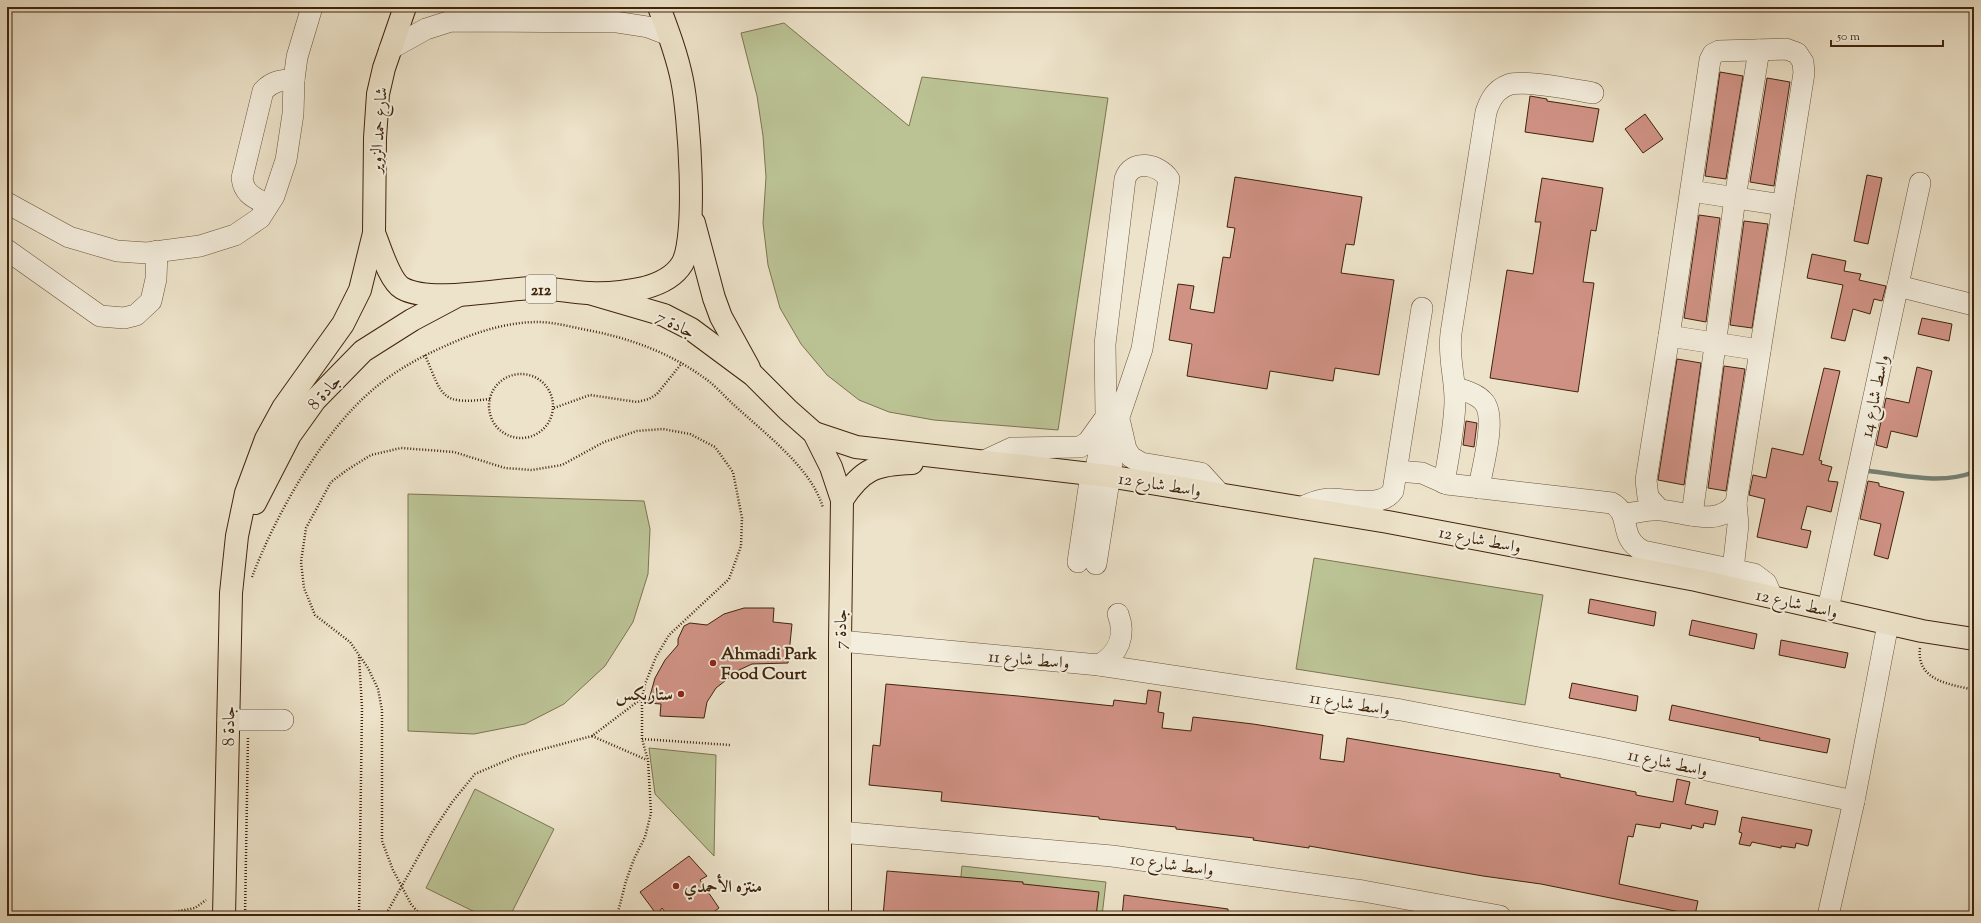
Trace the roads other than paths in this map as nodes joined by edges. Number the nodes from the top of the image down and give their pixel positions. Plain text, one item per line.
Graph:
1 (312, 7) edge
2 (405, 7) edge
3 (659, 7) edge
4 (456, 14) edge
5 (613, 14) edge
6 (669, 35) junction
7 (390, 49) junction
8 (1759, 50) junction
9 (294, 80) junction
10 (1593, 93) dead end
11 (1920, 183) dead end
12 (1691, 191) junction
13 (1735, 198) junction
14 (7, 203) edge
15 (1783, 204) junction
16 (268, 205) junction
17 (691, 212) junction
18 (374, 233) junction
19 (7, 250) edge
20 (157, 252) junction
21 (1898, 286) junction
22 (589, 293) junction
23 (461, 294) junction
24 (1974, 305) edge
25 (1422, 308) dead end
26 (1669, 336) junction
27 (1714, 343) junction
28 (1760, 350) junction
29 (1105, 365) junction
30 (1135, 369) junction
31 (753, 375) junction
32 (1455, 388) junction
33 (1112, 416) junction
34 (814, 433) junction
35 (982, 462) junction
36 (1397, 471) junction
37 (1098, 475) junction
38 (1646, 480) junction
39 (1444, 483) junction
40 (1479, 488) junction
41 (1221, 494) junction
42 (842, 500) junction
43 (1301, 508) junction
44 (1659, 509) junction
45 (1729, 509) junction
46 (1620, 510) junction
47 (1692, 515) junction
48 (237, 536) junction
49 (1087, 563) dead end
50 (1727, 568) junction
51 (1772, 597) junction
52 (1828, 609) junction
53 (1118, 614) dead end
54 (1888, 624) junction
55 (1974, 639) edge
56 (840, 641) junction
57 (1099, 665) junction
58 (238, 720) junction
59 (283, 720) dead end
60 (1854, 801) junction
61 (840, 832) junction
62 (224, 916) edge
63 (840, 916) edge
64 (1500, 916) edge
65 (1828, 916) edge

1 - 9 street
2 - 7 main road, شارع حمد الزوير / 212
3 - 6 main road, 212
4 - 5 street
4 - 7 street
5 - 6 street
6 - 17 main road, 212
7 - 18 main road, شارع حمد الزوير / 212
8 - 12 street
8 - 13 street
8 - 15 street
9 - 16 street
9 - 16 street
10 - 32 street
11 - 21 street, واسط شارع 14
12 - 13 street
12 - 26 street
13 - 15 street
13 - 27 street
14 - 20 street
15 - 28 street
16 - 20 street
17 - 22 main road, 212
17 - 31 main road, جادة 7
18 - 23 main road, 212
18 - 48 main road, جادة 8
19 - 20 street
21 - 24 street
21 - 52 street, واسط شارع 14
22 - 23 main road, 212
22 - 31 main road, جادة 7
23 - 48 main road, جادة 8
25 - 36 street
26 - 27 street
26 - 38 street
27 - 28 street
27 - 47 street
28 - 45 street
29 - 30 street
29 - 30 street
29 - 33 street
30 - 33 street
31 - 34 main road, جادة 7
32 - 39 street
32 - 40 street
33 - 35 street
33 - 37 street
33 - 41 street
34 - 35 main road, واسط شارع 12
34 - 42 main road, جادة 7
35 - 37 main road, واسط شارع 12
35 - 42 main road, واسط شارع 12
36 - 39 street
36 - 43 street
37 - 41 main road, واسط شارع 12
37 - 49 street
38 - 44 street
38 - 46 street
39 - 40 street
40 - 46 street
41 - 43 main road, واسط شارع 12
42 - 56 main road, جادة 7
43 - 51 main road, واسط شارع 12
44 - 46 street
44 - 47 street
45 - 47 street
45 - 50 street
46 - 50 street
48 - 58 main road, جادة 8
50 - 51 street
51 - 52 main road, واسط شارع 12
52 - 54 main road, واسط شارع 12
53 - 57 street
54 - 55 main road, واسط شارع 12
54 - 60 street
56 - 57 street, واسط شارع 11
56 - 61 main road, جادة 7
57 - 60 street, واسط شارع 11
58 - 59 street
58 - 62 main road, جادة 8
60 - 65 street
61 - 63 main road, جادة 7
61 - 64 street, واسط شارع 10

